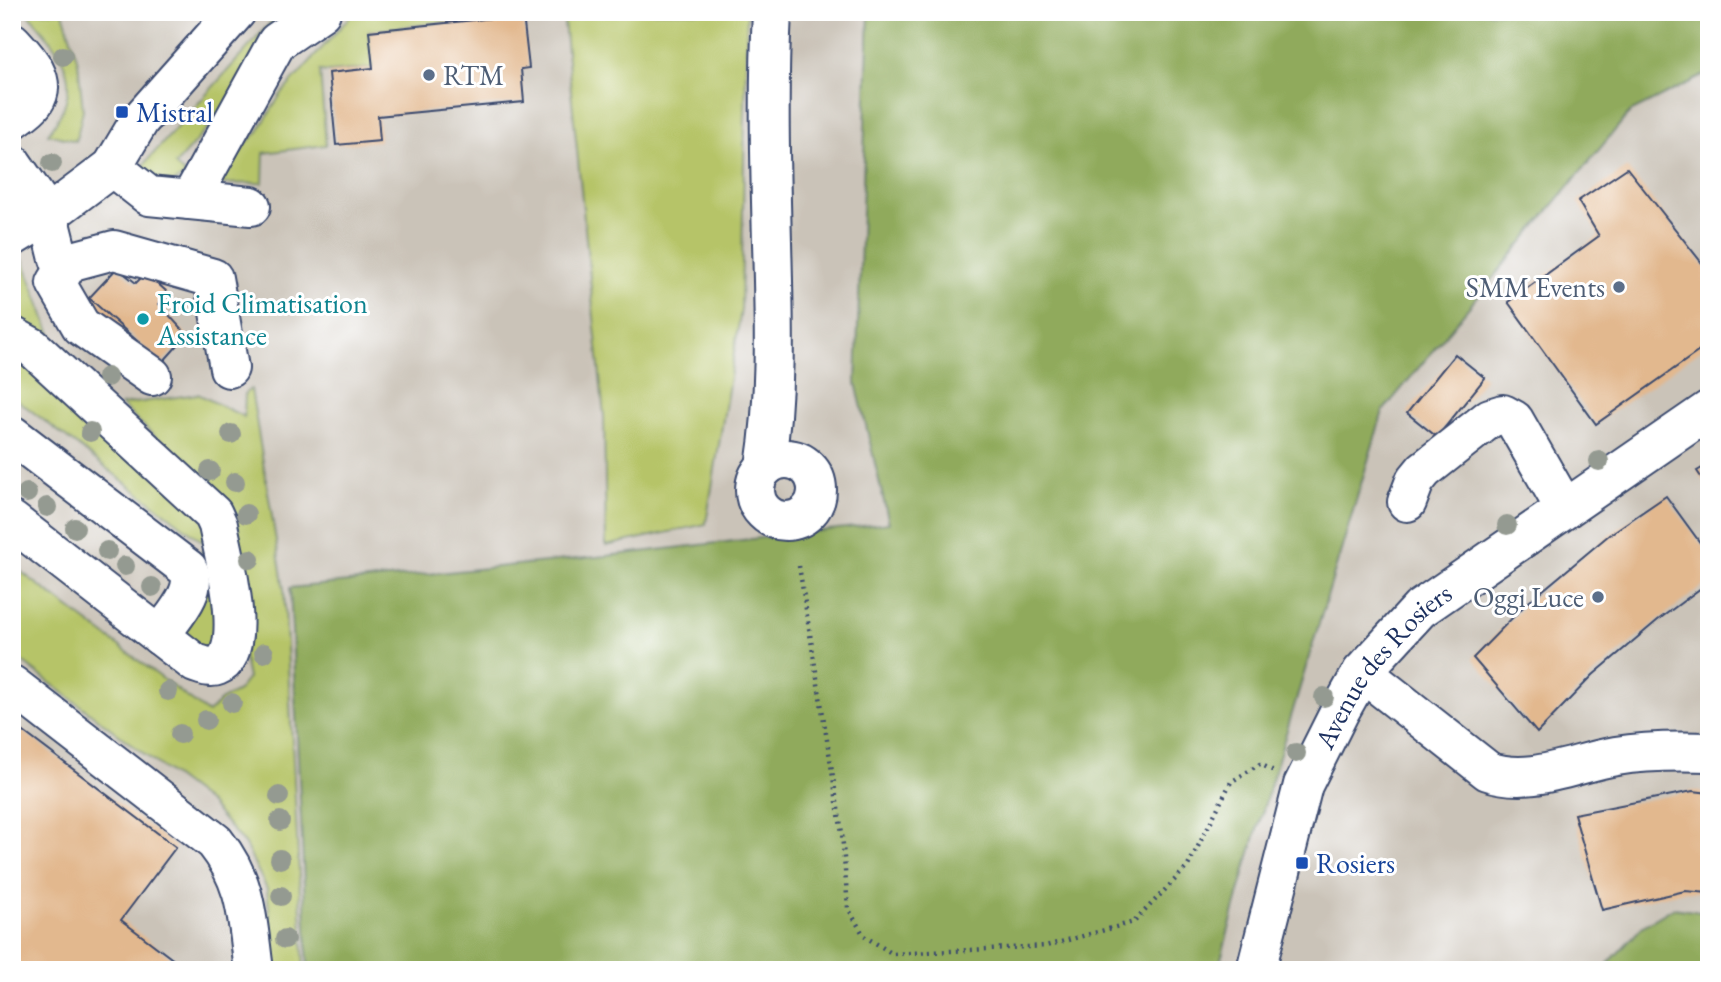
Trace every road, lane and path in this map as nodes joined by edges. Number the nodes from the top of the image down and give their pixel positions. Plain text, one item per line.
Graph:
1 (236, 12) edge
2 (321, 12) edge
3 (772, 12) edge
4 (12, 41) edge
5 (12, 120) edge
6 (12, 163) edge
7 (112, 167) junction
8 (190, 200) junction
9 (251, 206) dead end
10 (48, 215) junction
11 (12, 237) edge
12 (69, 262) junction
13 (12, 336) edge
14 (775, 344) junction
15 (229, 368) dead end
16 (152, 376) dead end
17 (1709, 411) edge
18 (12, 435) edge
19 (805, 464) junction
20 (765, 467) junction
21 (1407, 502) dead end
22 (1565, 509) junction
23 (12, 521) edge
24 (799, 566) dead end
25 (160, 636) junction
26 (1362, 672) junction
27 (12, 685) edge
28 (1709, 752) edge
29 (1303, 785) junction
30 (254, 970) edge
31 (1256, 970) edge

1 - 7 street
2 - 8 street
3 - 14 street
4 - 5 street
6 - 10 street
7 - 8 street
7 - 10 street
8 - 9 street
10 - 11 street
10 - 12 street
12 - 15 street
12 - 16 street
13 - 25 street
14 - 19 street
14 - 20 street
17 - 22 street, Avenue des Rosiers
18 - 25 street
19 - 20 street
19 - 20 street
21 - 22 street
22 - 26 street, Avenue des Rosiers
23 - 25 street
24 - 29 path
26 - 28 street
26 - 29 street, Avenue des Rosiers
27 - 30 street
29 - 31 street, Avenue des Rosiers

